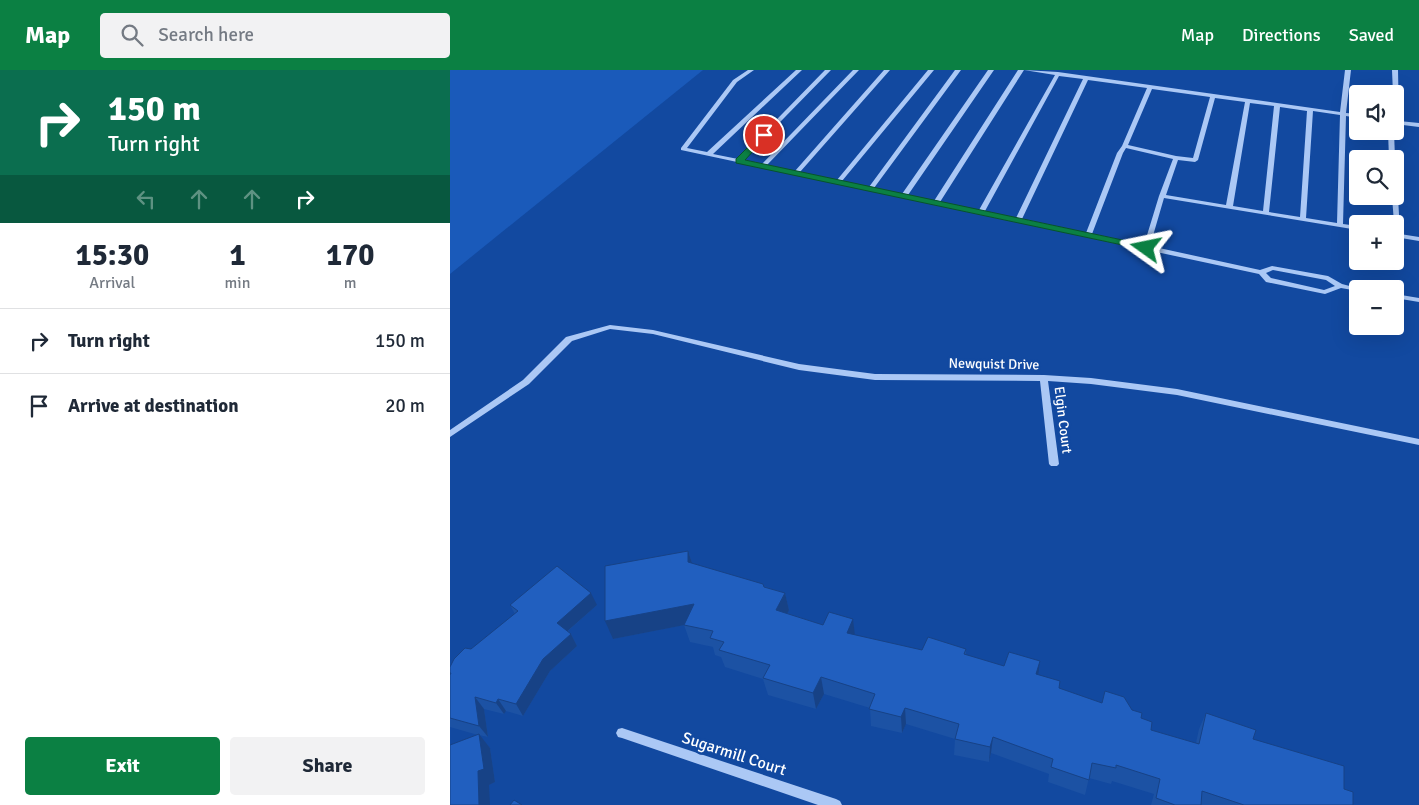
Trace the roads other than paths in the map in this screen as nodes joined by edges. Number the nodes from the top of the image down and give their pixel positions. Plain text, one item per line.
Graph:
1 (750, 70) edge
2 (799, 70) edge
3 (828, 70) edge
4 (856, 70) edge
5 (887, 70) edge
6 (931, 70) edge
7 (958, 70) edge
8 (991, 70) edge
9 (1021, 70) edge
10 (1027, 70) edge
11 (1348, 70) edge
12 (1395, 70) edge
13 (1058, 74) junction
14 (1086, 78) junction
15 (1395, 85) edge
16 (1150, 87) junction
17 (1213, 96) junction
18 (1248, 101) junction
19 (1276, 105) junction
20 (1310, 110) junction
21 (1342, 114) junction
22 (1349, 115) edge
23 (1404, 123) edge
24 (1419, 125) edge
25 (1125, 146) junction
26 (709, 154) junction
27 (1176, 158) junction
28 (739, 161) junction
29 (763, 166) junction
30 (796, 173) junction
31 (838, 182) junction
32 (870, 188) junction
33 (904, 196) junction
34 (1162, 196) junction
35 (936, 202) junction
36 (1229, 207) junction
37 (981, 212) junction
38 (1266, 213) junction
39 (1018, 220) junction
40 (1303, 220) junction
41 (1340, 225) junction
42 (1349, 226) edge
43 (1088, 235) junction
44 (1404, 236) edge
45 (1419, 238) edge
46 (1146, 248) junction
47 (1261, 272) junction
48 (1340, 286) junction
49 (1349, 288) edge
50 (1404, 298) edge
51 (1419, 300) edge
52 (1044, 378) junction
53 (450, 434) edge
54 (1419, 442) edge
55 (1054, 464) dead end
56 (622, 733) dead end
57 (836, 805) edge

1 - 26 street
2 - 26 lane
3 - 28 street
4 - 29 lane
5 - 30 street
6 - 31 street
7 - 32 street
8 - 33 street
9 - 35 street
10 - 13 street
11 - 21 lane
12 - 15 street
13 - 14 street
13 - 37 street
14 - 16 street
14 - 39 street
16 - 17 street
16 - 25 street
17 - 18 street
17 - 27 street
18 - 19 street
18 - 36 street
19 - 20 street
19 - 38 street
20 - 21 street
20 - 40 street
21 - 22 street
21 - 41 street
23 - 24 street
25 - 27 street
25 - 43 lane
26 - 28 street
27 - 34 street
28 - 29 street
29 - 30 street
30 - 31 street
31 - 32 street
32 - 33 street
33 - 35 street
34 - 36 street
34 - 46 street
35 - 37 street
36 - 38 street
37 - 39 street
38 - 40 street
39 - 43 street
40 - 41 street
41 - 42 street
43 - 46 street
44 - 45 street
46 - 47 street
47 - 48 street
47 - 48 street
48 - 49 street
50 - 51 street
52 - 53 street, Newquist Drive
52 - 54 street, Newquist Drive
52 - 55 street, Elgin Court
56 - 57 street, Sugarmill Court

